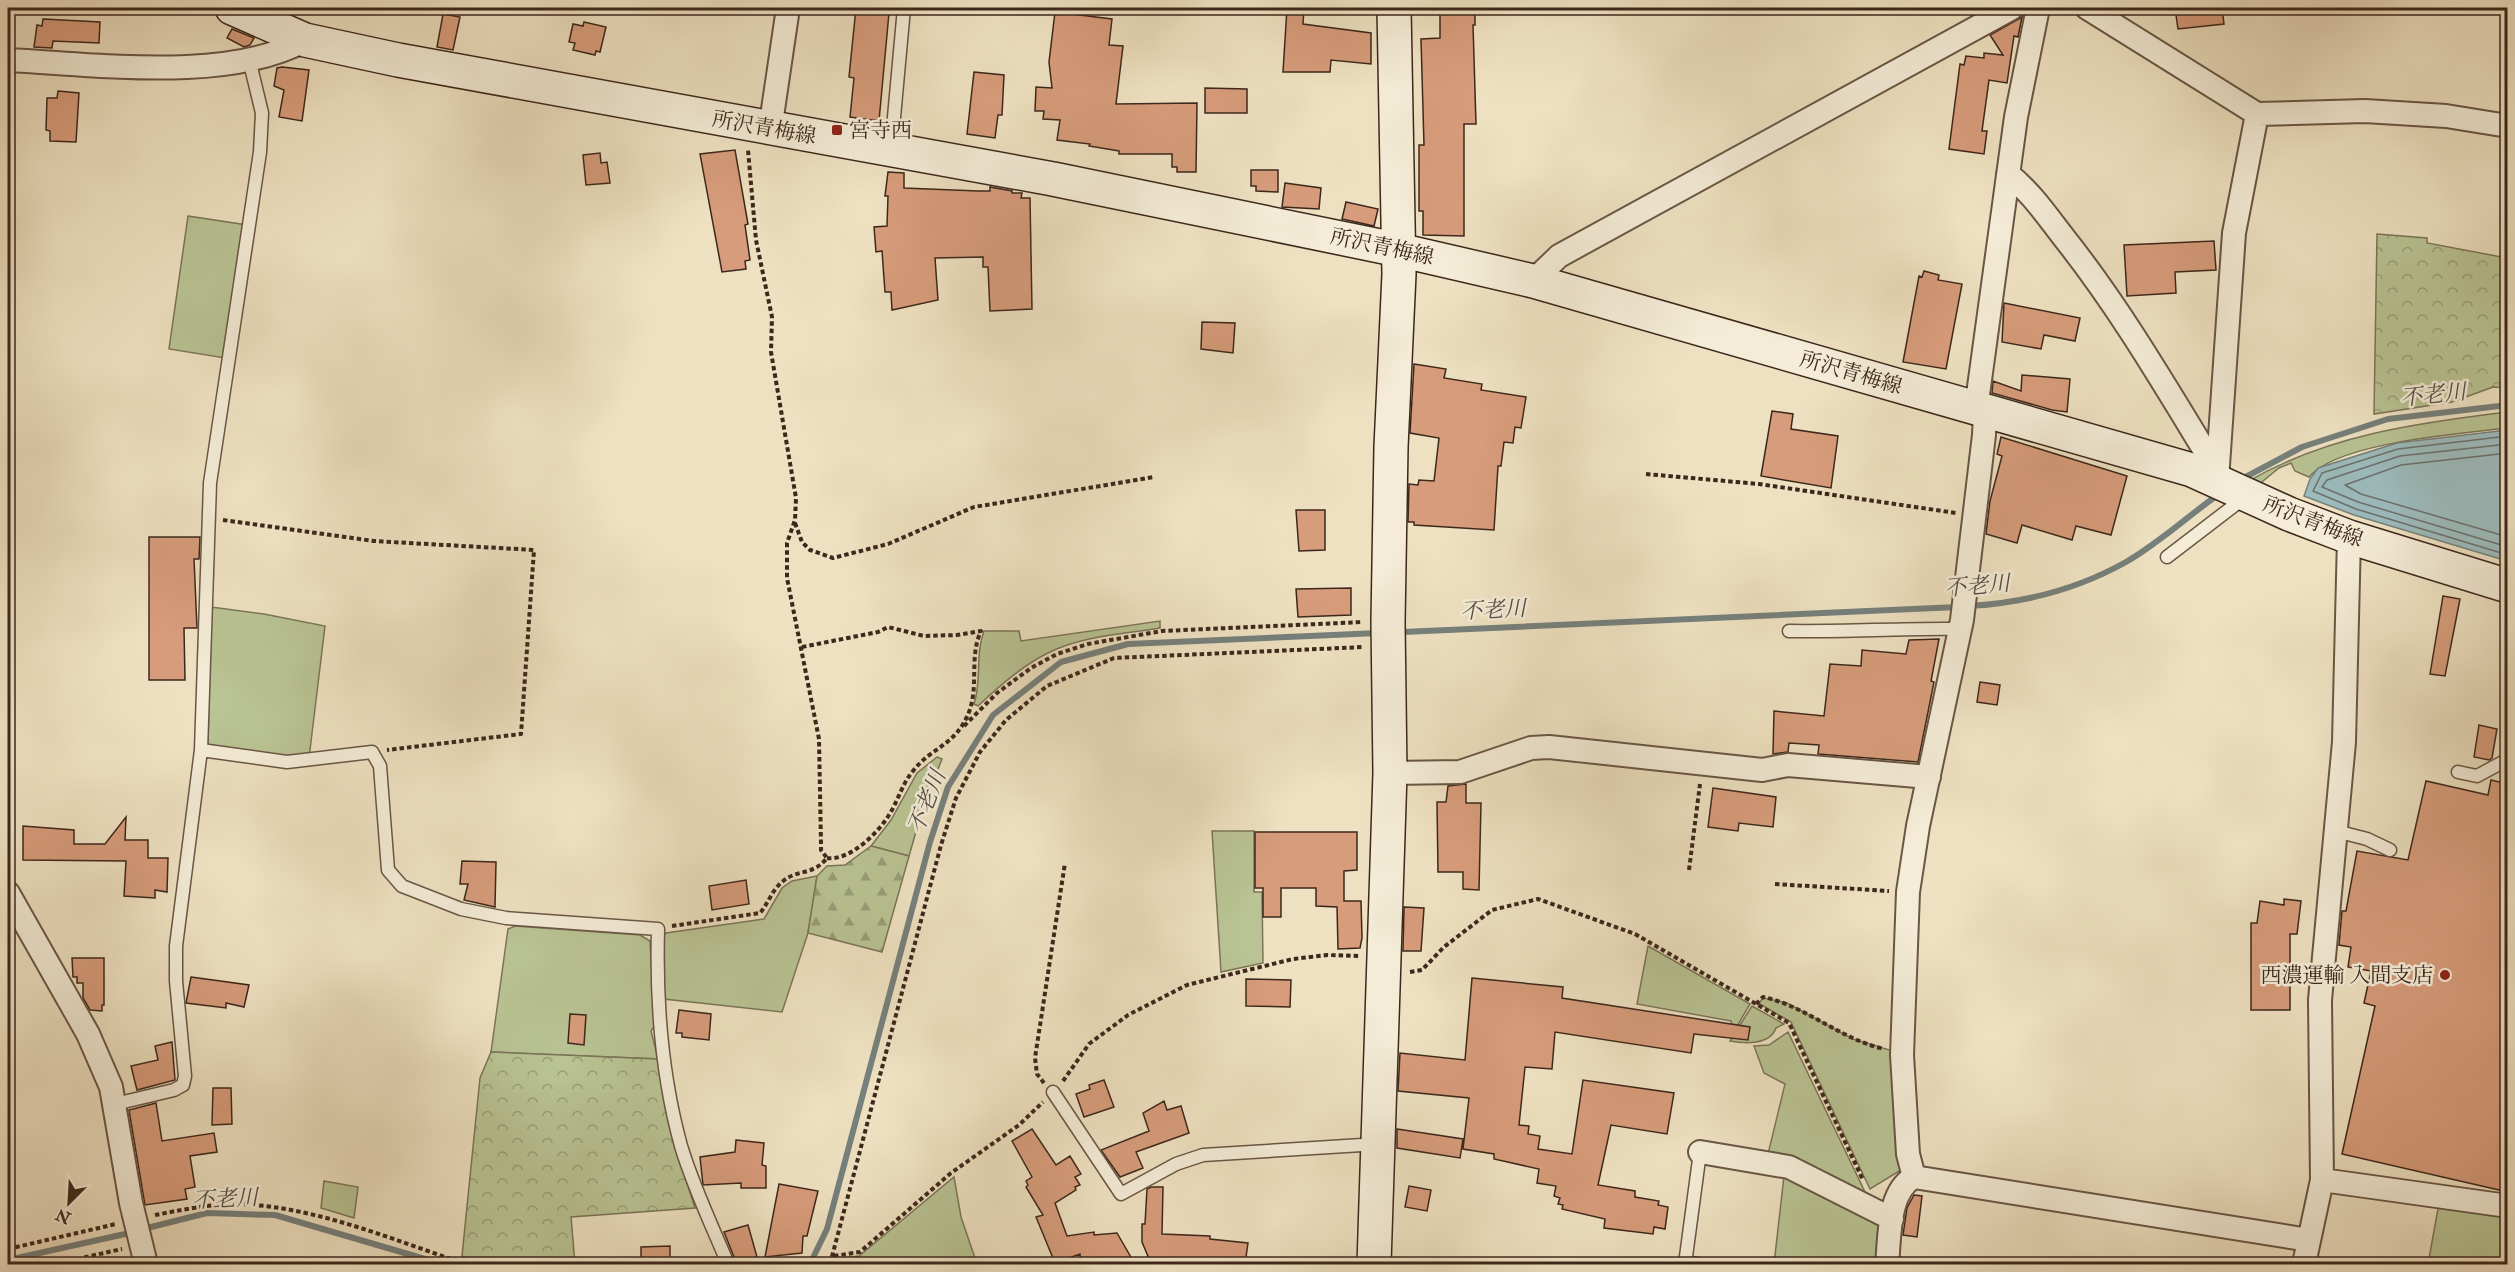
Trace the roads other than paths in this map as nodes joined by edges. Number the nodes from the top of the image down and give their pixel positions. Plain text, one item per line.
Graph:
1 (232, 8) edge
2 (788, 8) edge
3 (904, 8) edge
4 (1394, 8) edge
5 (2012, 8) edge
6 (2038, 8) edge
7 (2087, 8) edge
8 (305, 40) junction
9 (249, 59) junction
10 (8, 60) edge
11 (2257, 114) junction
12 (2508, 126) edge
13 (758, 127) junction
14 (891, 150) junction
15 (2008, 174) junction
16 (1399, 250) junction
17 (1533, 281) junction
18 (1980, 410) junction
19 (2230, 484) junction
20 (2349, 537) junction
21 (2167, 557) dead end
22 (2508, 586) edge
23 (1962, 616) junction
24 (1789, 631) dead end
25 (201, 750) junction
26 (2508, 757) edge
27 (2458, 771) dead end
28 (1390, 773) junction
29 (1929, 777) junction
30 (2336, 831) junction
31 (2390, 850) dead end
32 (8, 893) edge
33 (1053, 1092) road end
34 (115, 1104) junction
35 (1379, 1144) junction
36 (1700, 1152) joint
37 (1914, 1178) junction
38 (2322, 1180) junction
39 (2508, 1206) edge
40 (1885, 1215) junction
41 (2309, 1240) junction
42 (139, 1252) edge
43 (728, 1264) edge
44 (1374, 1264) edge
45 (1685, 1264) edge
46 (1887, 1264) edge
47 (2304, 1264) edge

1 - 8 main road, 所沢青梅線
2 - 13 street
3 - 14 lane
4 - 16 main road
5 - 17 street
6 - 15 street
7 - 11 street
8 - 9 street
8 - 13 main road, 所沢青梅線
9 - 10 street
9 - 25 lane
11 - 12 street
11 - 19 street
13 - 14 main road, 所沢青梅線
14 - 16 main road, 所沢青梅線
15 - 18 street
15 - 19 street
16 - 17 main road, 所沢青梅線
16 - 28 main road
17 - 18 main road, 所沢青梅線
18 - 19 main road, 所沢青梅線
18 - 23 street
19 - 20 main road, 所沢青梅線
19 - 21 lane
20 - 22 main road, 所沢青梅線
20 - 30 street
23 - 24 lane
23 - 29 street
25 - 34 lane
25 - 43 lane
26 - 27 lane
28 - 29 street
28 - 35 main road
29 - 37 street
30 - 31 lane
30 - 38 street
32 - 34 street
33 - 35 lane
34 - 42 street
35 - 44 main road
36 - 40 street
36 - 45 lane
37 - 40 street
37 - 41 street
38 - 39 street
38 - 41 street
40 - 46 street
41 - 47 street

